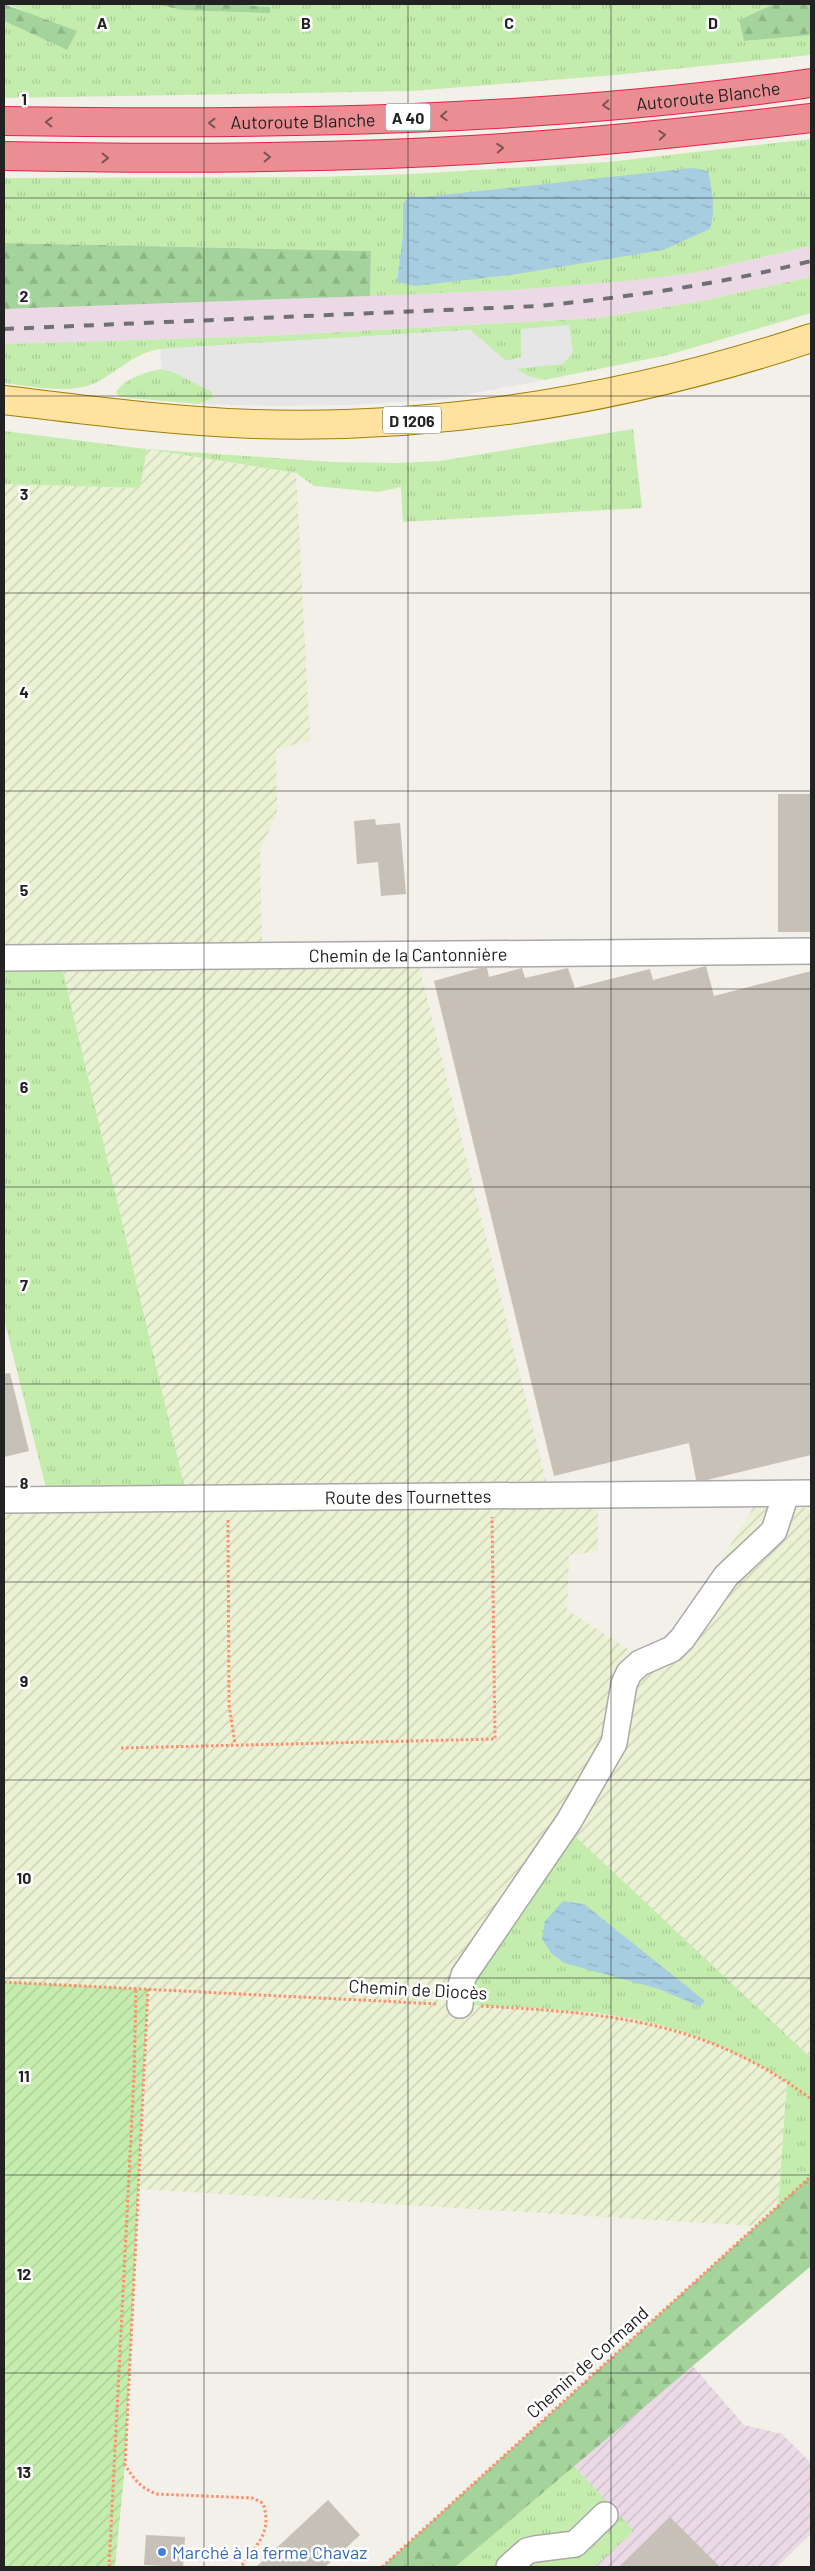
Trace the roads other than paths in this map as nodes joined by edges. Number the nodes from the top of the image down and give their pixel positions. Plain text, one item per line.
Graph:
1 (811, 83) edge
2 (811, 118) edge
3 (4, 121) edge
4 (4, 156) edge
5 (811, 338) edge
6 (4, 400) edge
7 (811, 951) edge
8 (4, 958) edge
9 (786, 1494) junction
10 (811, 1494) edge
11 (4, 1500) edge
12 (460, 2005) road end
13 (605, 2515) dead end
14 (508, 2567) edge

1 -> 3 highway, Autoroute Blanche / A 40
4 -> 2 highway, Autoroute Blanche / A 40
5 - 6 main road, D 1206
7 - 8 street, Chemin de la Cantonnière
9 - 10 street, Route des Tournettes
9 - 11 street, Route des Tournettes
9 - 12 street
13 - 14 street

